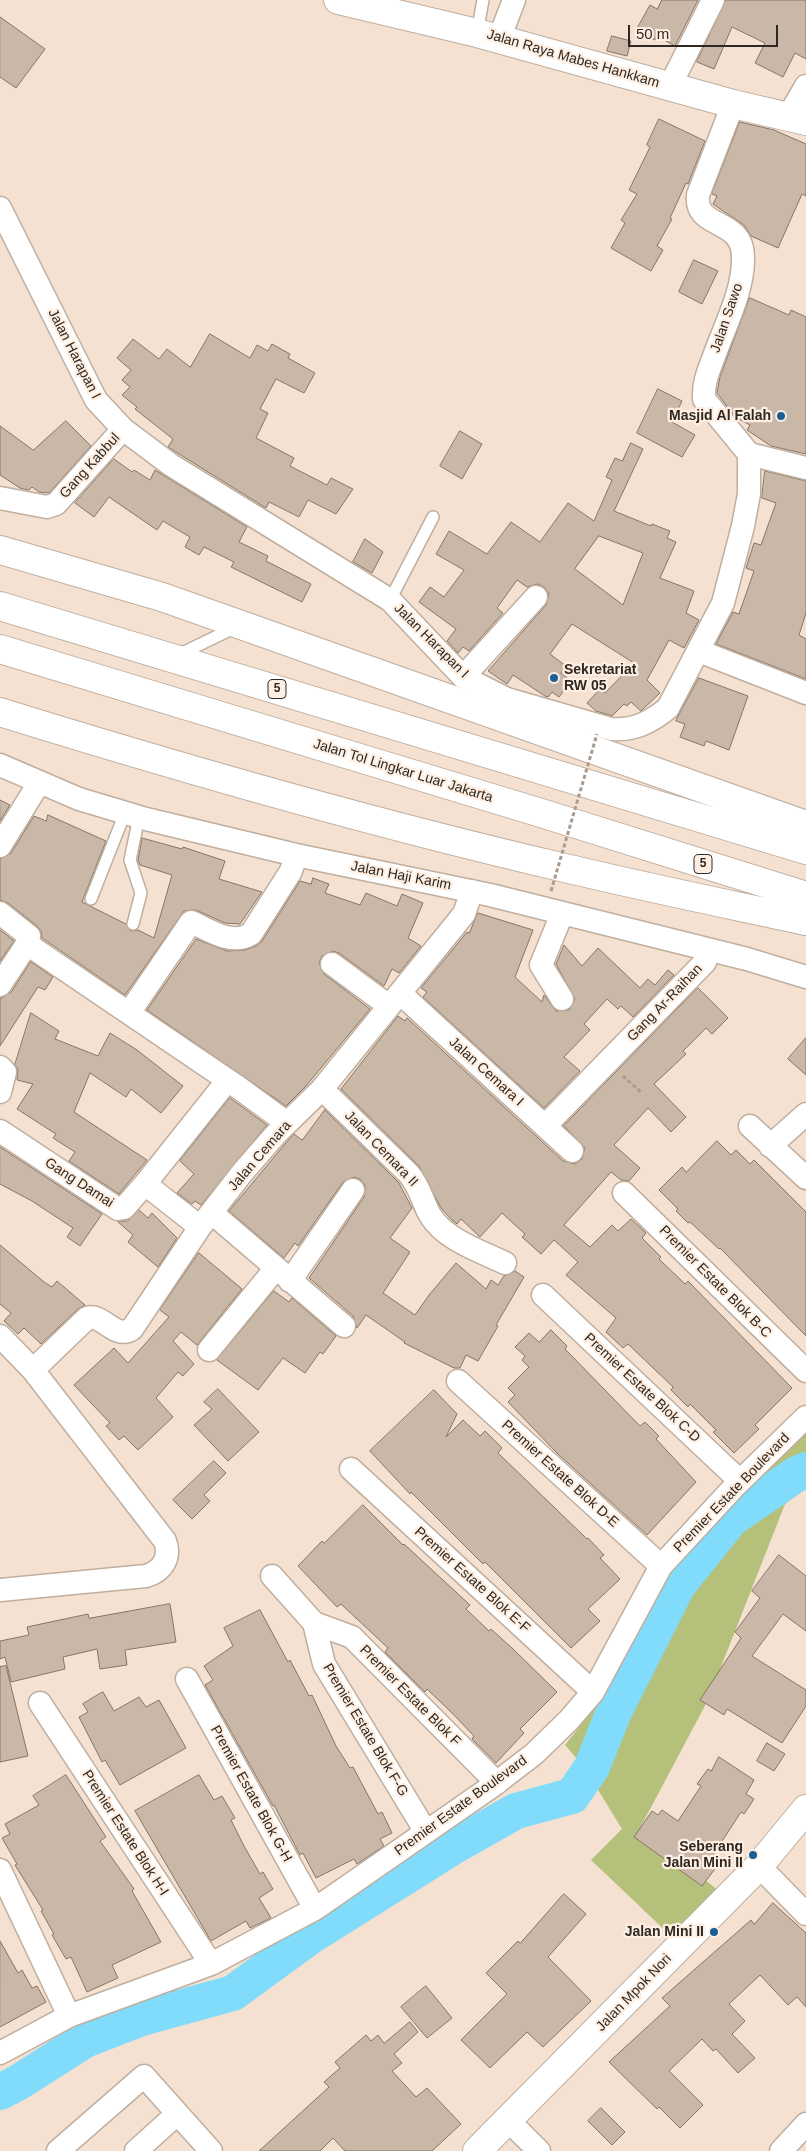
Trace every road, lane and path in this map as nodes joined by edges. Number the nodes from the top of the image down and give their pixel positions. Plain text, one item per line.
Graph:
1 (338, 0) edge
2 (483, 0) edge
3 (514, 0) edge
4 (713, 0) edge
5 (488, 36) junction
6 (670, 86) junction
7 (806, 86) edge
8 (733, 104) junction
9 (797, 119) edge
10 (0, 208) edge
11 (123, 429) junction
12 (749, 454) junction
13 (806, 468) edge
14 (0, 498) edge
15 (433, 517) dead end
16 (0, 550) edge
17 (536, 597) dead end
18 (390, 600) junction
19 (0, 606) edge
20 (241, 625) junction
21 (0, 648) edge
22 (699, 651) junction
23 (172, 657) junction
24 (463, 677) junction
25 (806, 693) edge
26 (0, 712) edge
27 (596, 734) dead end
28 (0, 765) edge
29 (39, 783) junction
30 (132, 815) junction
31 (806, 825) edge
32 (0, 846) edge
33 (806, 850) edge
34 (296, 855) junction
35 (472, 891) junction
36 (551, 891) dead end
37 (806, 896) edge
38 (91, 899) dead end
39 (0, 913) edge
40 (562, 914) junction
41 (806, 921) edge
42 (133, 924) dead end
43 (28, 944) junction
44 (709, 950) junction
45 (332, 964) dead end
46 (806, 977) edge
47 (0, 984) edge
48 (394, 999) junction
49 (562, 999) dead end
50 (129, 1013) junction
51 (0, 1067) edge
52 (227, 1081) junction
53 (322, 1089) junction
54 (0, 1092) edge
55 (806, 1114) edge
56 (287, 1124) junction
57 (545, 1126) junction
58 (750, 1126) dead end
59 (0, 1131) edge
60 (770, 1146) junction
61 (572, 1151) dead end
62 (806, 1178) edge
63 (146, 1184) junction
64 (353, 1190) dead end
65 (624, 1193) dead end
66 (206, 1220) junction
67 (505, 1263) dead end
68 (283, 1275) junction
69 (543, 1295) dead end
70 (344, 1326) dead end
71 (0, 1336) edge
72 (209, 1350) dead end
73 (33, 1370) junction
74 (806, 1372) edge
75 (458, 1381) dead end
76 (806, 1417) edge
77 (350, 1469) dead end
78 (740, 1481) junction
79 (661, 1566) junction
80 (272, 1576) dead end
81 (0, 1590) edge
82 (314, 1623) junction
83 (187, 1679) dead end
84 (593, 1692) junction
85 (40, 1703) dead end
86 (497, 1782) junction
87 (806, 1808) edge
88 (426, 1832) junction
89 (759, 1866) junction
90 (0, 1870) edge
91 (315, 1909) junction
92 (806, 1914) edge
93 (211, 1964) junction
94 (69, 2016) junction
95 (0, 2053) edge
96 (177, 2114) junction
97 (506, 2124) junction
98 (806, 2124) edge
99 (58, 2151) edge
100 (136, 2151) edge
101 (210, 2151) edge
102 (477, 2151) edge
103 (526, 2151) edge
104 (539, 2151) edge
105 (781, 2151) edge

1 - 5 main road, Jalan Raya Mabes Hankkam
2 - 5 lane
3 - 5 street
4 - 6 street
5 - 6 main road, Jalan Raya Mabes Hankkam
6 - 8 main road, Jalan Raya Mabes Hankkam
7 - 9 street
8 - 9 main road, Jalan Raya Mabes Hankkam
8 - 12 street, Jalan Sawo
10 - 11 street, Jalan Harapan I
11 - 14 street, Gang Kabbul
11 - 18 street, Jalan Harapan I
12 - 13 street
12 - 22 street, Jalan Harapan I
15 - 18 lane
16 - 20 main road
17 - 24 street
18 - 24 street, Jalan Harapan I
19 - 23 main road, 5
20 - 23 lane
20 - 31 main road
21 - 37 main road, Jalan Tol Lingkar Luar Jakarta / 5
22 - 24 street, Jalan Harapan I
22 - 25 street
23 - 33 main road, 5
26 - 41 main road
27 - 36 path, bridge
28 - 29 street, Jalan Haji Karim
29 - 30 street, Jalan Haji Karim
29 - 32 street
30 - 34 street, Jalan Haji Karim
30 - 38 lane
30 - 42 lane
34 - 35 street, Jalan Haji Karim
34 - 50 street
35 - 40 street, Jalan Haji Karim
35 - 48 street, Jalan Cemara
39 - 43 street
40 - 44 street, Jalan Haji Karim
40 - 49 street
43 - 47 street
43 - 50 street
44 - 46 street, Jalan Haji Karim
44 - 57 street, Gang Ar-Raihan
45 - 48 street, Jalan Cemara I
48 - 53 street, Jalan Cemara
48 - 57 street, Jalan Cemara I
50 - 52 street
51 - 54 street
52 - 56 street
52 - 63 street
53 - 56 street, Jalan Cemara
53 - 67 street, Jalan Cemara II
55 - 60 street
56 - 66 street, Jalan Cemara
57 - 61 street, Jalan Cemara I
58 - 60 street
59 - 63 street, Gang Damai
60 - 62 street
63 - 66 street
64 - 68 street
65 - 74 street, Premier Estate Blok B-C
66 - 68 street
66 - 73 street, Jalan Cemara
68 - 70 street
68 - 72 street
69 - 78 street, Premier Estate Blok C-D
71 - 73 street
73 - 81 street
75 - 79 street, Premier Estate Blok D-E
76 - 78 street, Premier Estate Boulevard
77 - 84 street, Premier Estate Blok E-F
78 - 79 street, Premier Estate Boulevard
79 - 84 street, Premier Estate Boulevard
80 - 82 street
82 - 86 street, Premier Estate Blok F
82 - 88 street, Premier Estate Blok F-G
83 - 91 street, Premier Estate Blok G-H
84 - 86 street, Premier Estate Boulevard
85 - 93 street, Premier Estate Blok H-I
86 - 88 street, Premier Estate Boulevard
87 - 89 main road, Jalan Mpok Nori
88 - 91 street, Premier Estate Boulevard
89 - 92 street
89 - 97 main road, Jalan Mpok Nori
90 - 94 street
91 - 93 street, Premier Estate Boulevard
93 - 94 street, Premier Estate Boulevard
94 - 95 street, Premier Estate Boulevard
96 - 99 street
96 - 100 street
96 - 101 street
97 - 102 main road, Jalan Mpok Nori
97 - 103 street
97 - 104 street
98 - 105 street

